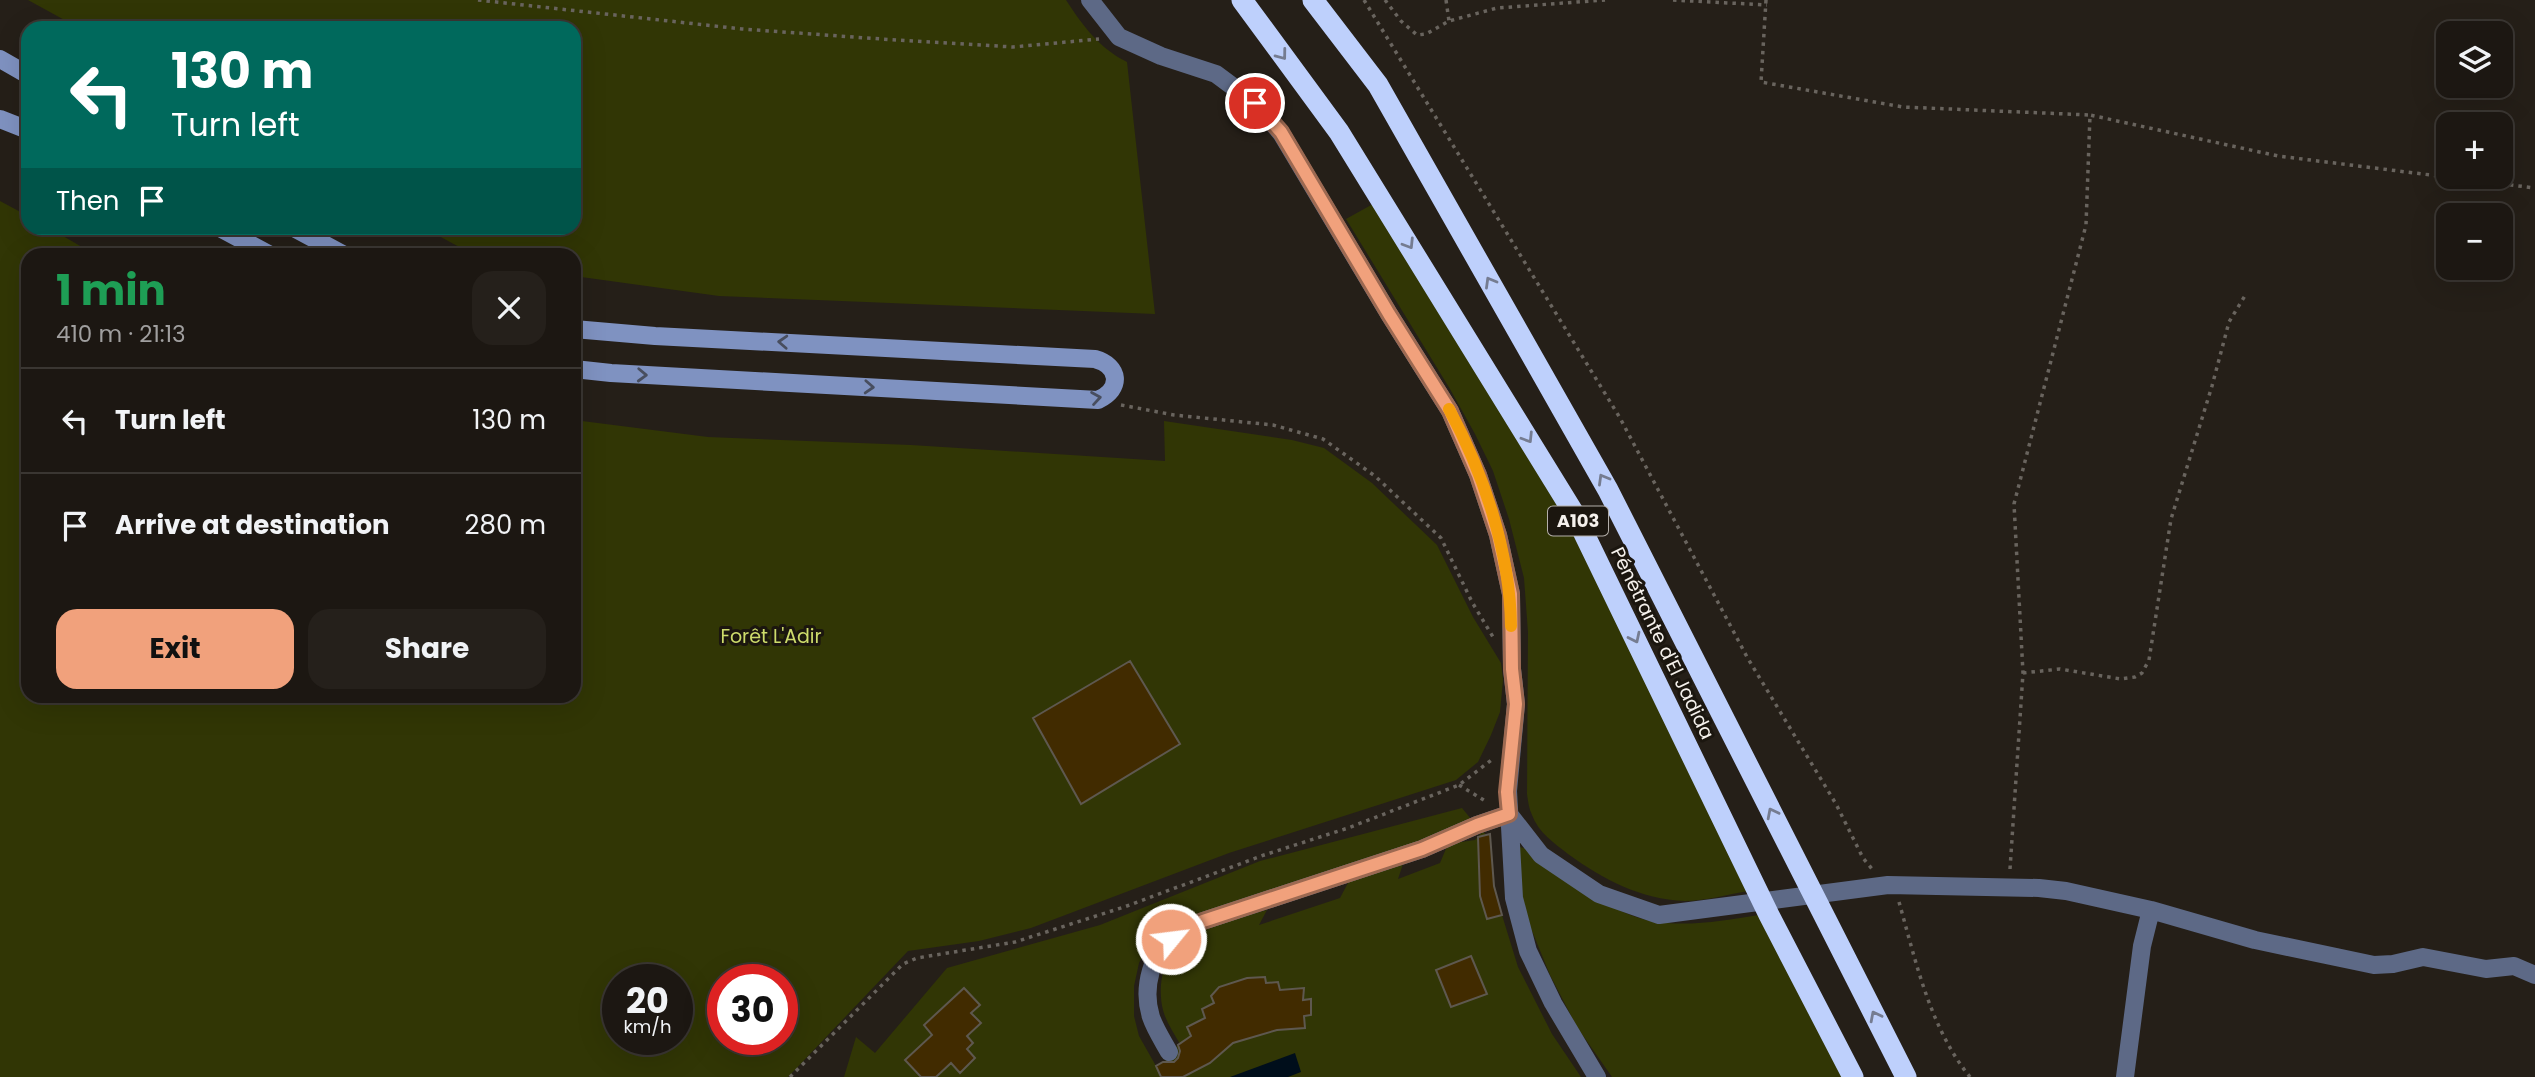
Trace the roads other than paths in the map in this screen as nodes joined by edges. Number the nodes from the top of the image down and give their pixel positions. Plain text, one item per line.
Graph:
1 (1090, 0) edge
2 (1242, 0) edge
3 (1313, 0) edge
4 (0, 59) edge
5 (21, 71) edge
6 (0, 119) edge
7 (21, 127) edge
8 (233, 235) edge
9 (307, 235) edge
10 (257, 248) edge
11 (331, 248) edge
12 (581, 330) edge
13 (581, 370) edge
14 (1509, 814) junction
15 (2151, 910) junction
16 (2535, 975) edge
17 (1169, 1052) dead end
18 (1597, 1077) edge
19 (1853, 1077) edge
20 (1906, 1077) edge
21 (2125, 1077) edge

1 - 14 street
2 -> 19 highway, Pénétrante d'El Jadida / A103
20 -> 3 highway, Pénétrante d'El Jadida / A103
4 - 5 street
6 - 7 street
8 - 10 street
9 - 11 street
13 -> 12 street
14 - 15 street
14 - 17 street
14 - 18 street
15 - 16 street
15 - 21 street

